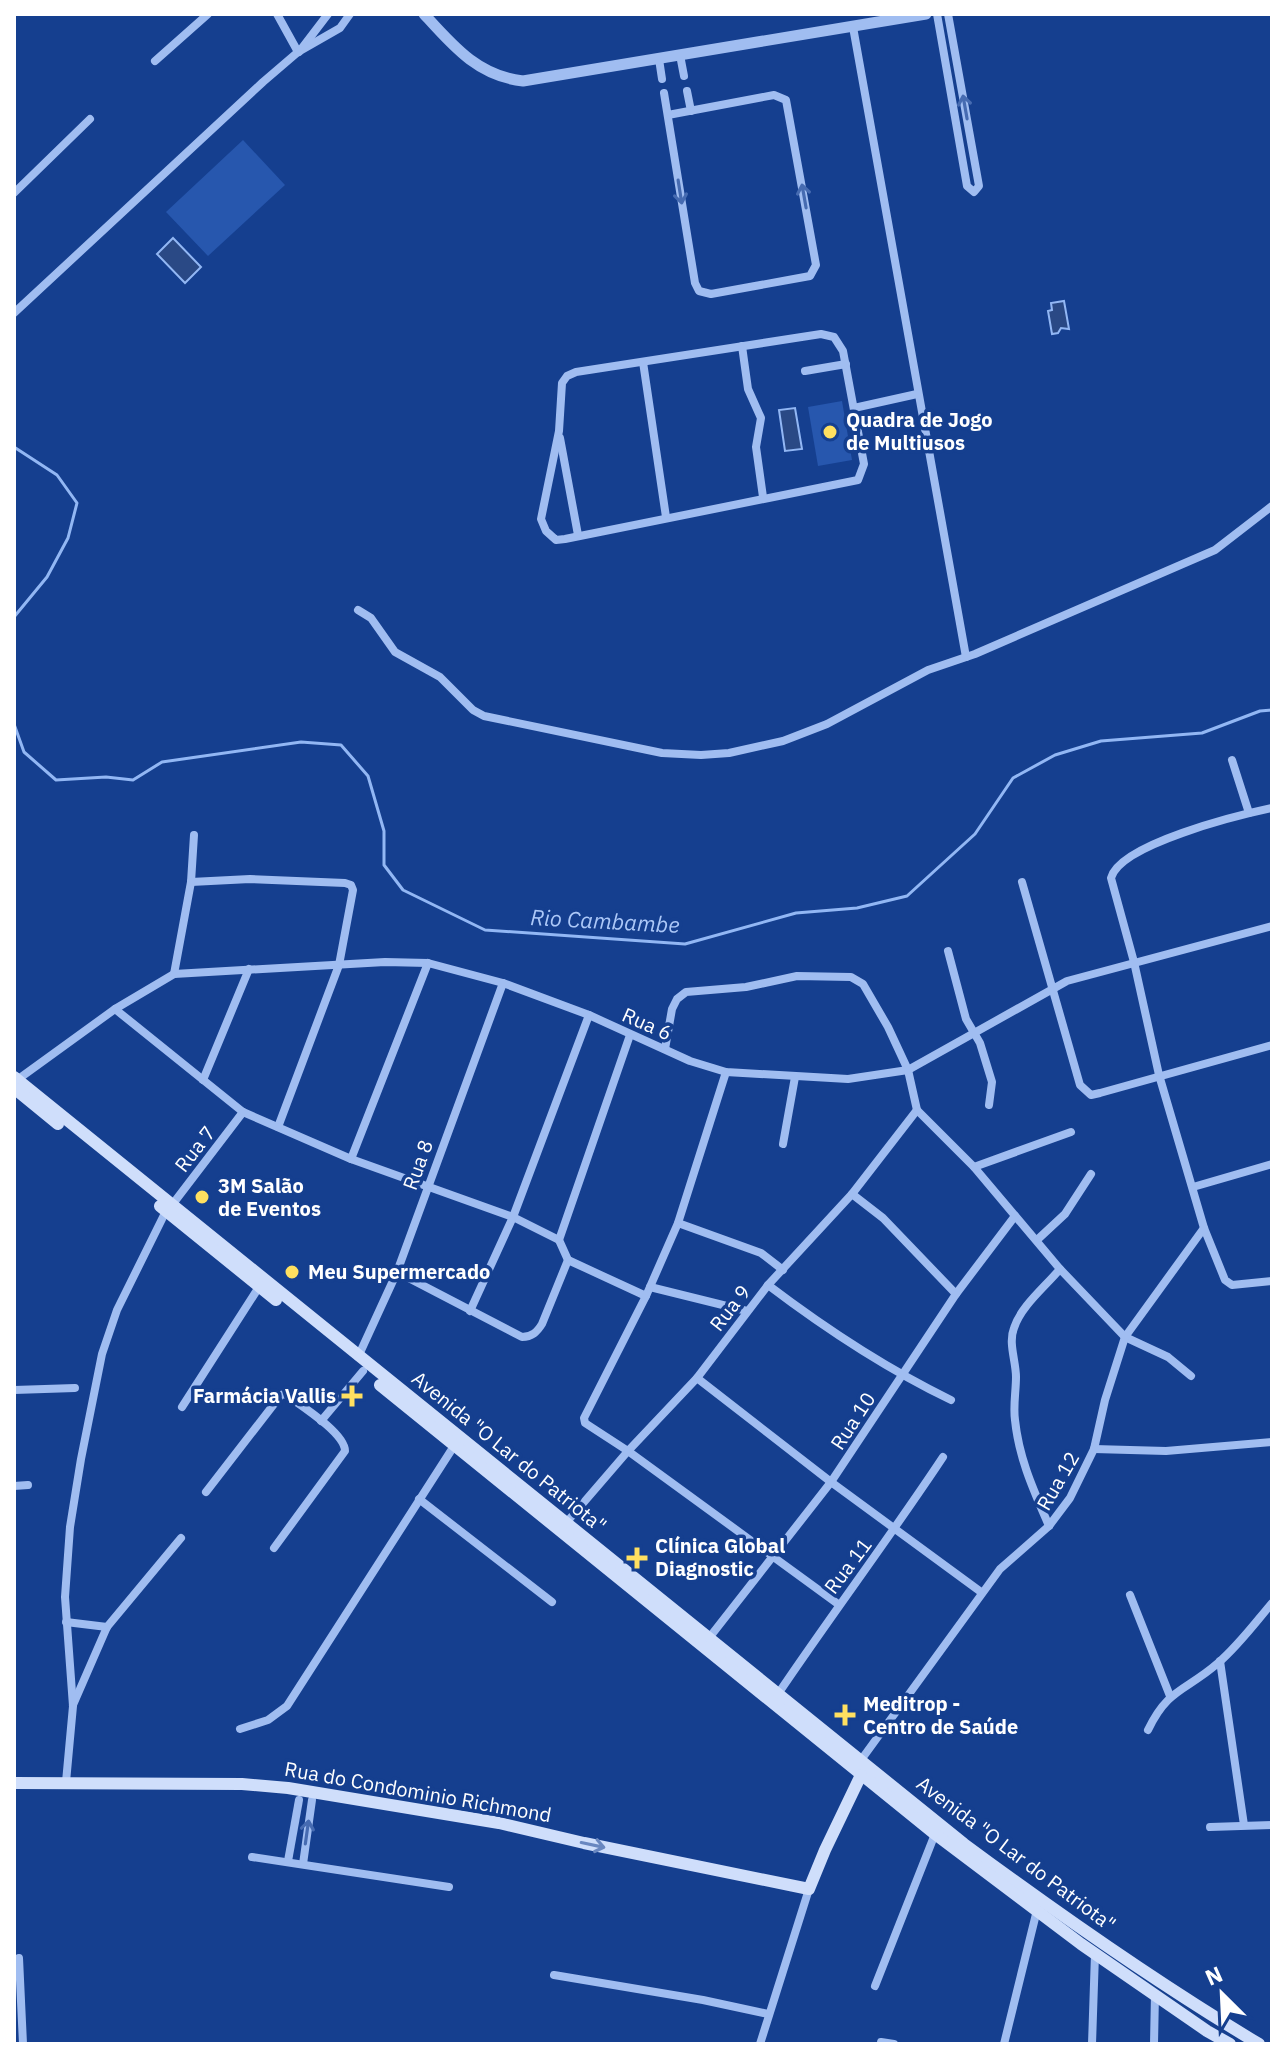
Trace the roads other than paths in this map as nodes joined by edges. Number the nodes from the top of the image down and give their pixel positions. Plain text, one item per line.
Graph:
1 (208, 14) edge
2 (277, 14) edge
3 (328, 14) edge
4 (350, 14) edge
5 (424, 14) edge
6 (926, 14) edge
7 (937, 14) edge
8 (948, 14) edge
9 (853, 27) junction
10 (298, 52) junction
11 (680, 55) junction
12 (659, 59) junction
13 (155, 61) dead end
14 (684, 76) dead end
15 (662, 79) dead end
16 (687, 91) dead end
17 (664, 93) dead end
18 (691, 111) junction
19 (668, 115) junction
20 (90, 119) dead end
21 (14, 193) edge
22 (14, 313) edge
23 (742, 346) junction
24 (643, 362) junction
25 (846, 364) junction
26 (805, 371) dead end
27 (917, 394) junction
28 (854, 408) junction
29 (559, 431) junction
30 (763, 497) junction
31 (1272, 506) edge
32 (666, 517) junction
33 (578, 535) junction
34 (358, 610) dead end
35 (966, 657) junction
36 (1232, 760) dead end
37 (1272, 808) edge
38 (1249, 813) junction
39 (194, 835) dead end
40 (191, 882) junction
41 (1022, 882) dead end
42 (1272, 926) edge
43 (948, 951) dead end
44 (1134, 962) junction
45 (428, 963) junction
46 (339, 965) junction
47 (249, 969) junction
48 (174, 974) junction
49 (503, 983) junction
50 (1051, 990) junction
51 (115, 1009) junction
52 (589, 1015) junction
53 (975, 1034) junction
54 (630, 1035) junction
55 (1272, 1045) edge
56 (665, 1049) junction
57 (908, 1070) junction
58 (726, 1072) junction
59 (1159, 1075) junction
60 (795, 1077) junction
61 (203, 1080) junction
62 (15, 1082) edge
63 (989, 1105) dead end
64 (917, 1110) junction
65 (243, 1112) junction
66 (278, 1127) junction
67 (1071, 1132) dead end
68 (783, 1144) dead end
69 (351, 1159) junction
70 (1272, 1164) edge
71 (974, 1167) junction
72 (1091, 1174) dead end
73 (426, 1187) junction
74 (1193, 1187) junction
75 (852, 1194) junction
76 (169, 1208) junction
77 (1015, 1216) junction
78 (513, 1217) junction
79 (678, 1223) junction
80 (1204, 1228) junction
81 (559, 1240) junction
82 (1037, 1240) junction
83 (568, 1260) junction
84 (1060, 1269) junction
85 (783, 1270) junction
86 (397, 1272) junction
87 (1272, 1281) edge
88 (768, 1285) junction
89 (259, 1287) junction
90 (648, 1291) junction
91 (956, 1294) junction
92 (470, 1311) junction
93 (747, 1311) junction
94 (1125, 1337) junction
95 (358, 1357) junction
96 (363, 1371) junction
97 (901, 1375) junction
98 (1191, 1376) dead end
99 (697, 1378) junction
100 (75, 1388) dead end
101 (14, 1390) edge
102 (951, 1400) dead end
103 (182, 1407) dead end
104 (321, 1421) junction
105 (1272, 1442) edge
106 (454, 1446) junction
107 (1094, 1449) junction
108 (628, 1451) junction
109 (943, 1457) dead end
110 (831, 1482) junction
111 (28, 1485) dead end
112 (14, 1486) edge
113 (206, 1492) dead end
114 (419, 1499) junction
115 (566, 1523) junction
116 (1049, 1526) junction
117 (895, 1530) junction
118 (181, 1538) dead end
119 (274, 1548) dead end
120 (771, 1556) junction
121 (981, 1592) junction
122 (1130, 1595) dead end
123 (552, 1602) dead end
124 (1272, 1603) edge
125 (838, 1604) junction
126 (66, 1622) junction
127 (107, 1627) junction
128 (709, 1638) junction
129 (1220, 1661) junction
130 (778, 1694) junction
131 (1170, 1696) junction
132 (73, 1706) junction
133 (240, 1729) dead end
134 (1148, 1730) dead end
135 (861, 1760) junction
136 (861, 1775) junction
137 (66, 1782) junction
138 (14, 1783) edge
139 (299, 1800) dead end
140 (312, 1800) dead end
141 (1244, 1825) junction
142 (1272, 1825) edge
143 (1210, 1827) dead end
144 (935, 1834) junction
145 (252, 1857) dead end
146 (288, 1861) junction
147 (303, 1864) junction
148 (449, 1887) dead end
149 (809, 1889) junction
150 (1037, 1910) junction
151 (1095, 1954) junction
152 (19, 1958) dead end
153 (554, 1975) dead end
154 (875, 1986) dead end
155 (1155, 1994) junction
156 (768, 2014) junction
157 (881, 2042) edge
158 (23, 2044) edge
159 (760, 2044) edge
160 (894, 2044) edge
161 (1004, 2044) edge
162 (1092, 2044) edge
163 (1154, 2044) edge
164 (1230, 2044) edge
165 (1259, 2044) edge

1 - 13 street
2 - 10 street
3 - 10 street
4 - 10 street
5 - 12 street
6 - 9 street
7 -> 8 street
9 - 11 street
9 - 27 street
10 - 22 street
11 - 12 street
11 - 14 street
12 - 15 street
16 - 18 street
17 - 19 street
18 - 19 street
19 -> 18 street
20 - 21 street
23 - 24 street
23 - 25 street
23 - 30 street
24 - 29 street
24 - 32 street
25 - 26 street
25 - 28 street
27 - 28 street
27 - 35 street
28 - 30 street
29 - 33 street
29 - 33 street
30 - 32 street
31 - 35 street
32 - 33 street
34 - 35 street
36 - 38 street
37 - 38 street
38 - 44 street
39 - 40 street
40 - 46 street
40 - 48 street
41 - 50 street
42 - 44 street, Rua 6
43 - 53 street
44 - 50 street, Rua 6
44 - 59 street
45 - 46 street, Rua 6
45 - 49 street, Rua 6
45 - 69 street
46 - 47 street, Rua 6
46 - 66 street
47 - 48 street, Rua 6
47 - 61 street
48 - 51 street, Rua 6
49 - 52 street, Rua 6
49 - 73 street, Rua 8
50 - 53 street, Rua 6
50 - 59 street
51 - 61 street
51 - 62 street, Rua 6
52 - 54 street, Rua 6
52 - 78 street
53 - 57 street, Rua 6
53 - 63 street
54 - 56 street, Rua 6
54 - 81 street
55 - 59 street
56 - 57 street
56 - 58 street, Rua 6
57 - 60 street, Rua 6
57 - 64 street
58 - 60 street, Rua 6
58 - 79 street
59 - 74 street
60 - 68 street
61 - 65 street
62 - 76 main road, Avenida "O Lar do Patriota"
64 - 71 street
64 - 75 street, Rua 9
65 - 66 street
65 - 76 street, Rua 7
66 - 69 street
67 - 71 street
69 - 73 street
70 - 74 street
71 - 77 street
72 - 82 street
73 - 78 street
73 - 86 street, Rua 8
74 - 80 street
75 - 85 street, Rua 9
75 - 91 street
76 - 89 main road, Avenida "O Lar do Patriota"
76 - 95 main road, Avenida "O Lar do Patriota"
76 - 126 street, Rua 7
77 - 82 street
77 - 91 street, Rua 10
78 - 81 street
78 - 92 street
79 - 85 street
79 - 90 street
80 - 87 street
80 - 94 street, Rua 12
81 - 83 street
82 - 84 street
83 - 90 street
83 - 92 street
84 - 94 street
84 - 116 street
85 - 88 street, Rua 9
86 - 92 street
86 - 95 street, Rua 8
88 - 93 street, Rua 9
88 - 97 street
89 - 96 main road, Avenida "O Lar do Patriota"
89 - 103 street
90 - 93 street
90 - 108 street
91 - 97 street, Rua 10
93 - 99 street, Rua 9
94 - 98 street
94 - 107 street, Rua 12
95 - 115 main road, Avenida "O Lar do Patriota"
96 - 104 street
96 - 106 main road, Avenida "O Lar do Patriota"
97 - 102 street
97 - 110 street, Rua 10
99 - 108 street, Rua 9
99 - 110 street
100 - 101 street
104 - 113 street
104 - 119 street
105 - 107 street
106 - 114 street
106 - 136 main road, Avenida "O Lar do Patriota"
107 - 116 street, Rua 12
108 - 115 street, Rua 9
108 - 120 street
109 - 117 street, Rua 11
110 - 117 street
110 - 120 street, Rua 10
111 - 112 street
114 - 123 street
114 - 133 street
115 - 128 main road, Avenida "O Lar do Patriota"
116 - 121 street, Rua 12
117 - 121 street
117 - 125 street, Rua 11
118 - 127 street
120 - 125 street
120 - 128 street, Rua 10
121 - 135 street, Rua 12
122 - 131 street
124 - 129 street
125 - 130 street, Rua 11
126 - 127 street
126 - 132 street, Rua 7
127 - 132 street
128 - 130 main road, Avenida "O Lar do Patriota"
129 - 131 street
129 - 141 street
130 - 135 main road, Avenida "O Lar do Patriota"
131 - 134 street
132 - 137 street
135 - 165 main road, Avenida "O Lar do Patriota"
136 - 144 main road, Avenida "O Lar do Patriota"
136 - 149 main road
137 - 138 main road, Rua do Condominio Richmond
137 -> 149 main road, Rua do Condominio Richmond
139 - 146 street
147 -> 140 street
141 - 142 street
141 - 143 street
144 - 150 main road, Avenida "O Lar do Patriota"
144 - 154 street
145 - 146 street
146 - 147 street
147 - 148 street
149 - 156 street
150 - 151 main road, Avenida "O Lar do Patriota"
150 - 161 street
151 - 155 main road, Avenida "O Lar do Patriota"
151 - 162 street
152 - 158 street
153 - 156 street
155 - 163 street
155 - 164 main road, Avenida "O Lar do Patriota"
156 - 159 street
157 - 160 street

